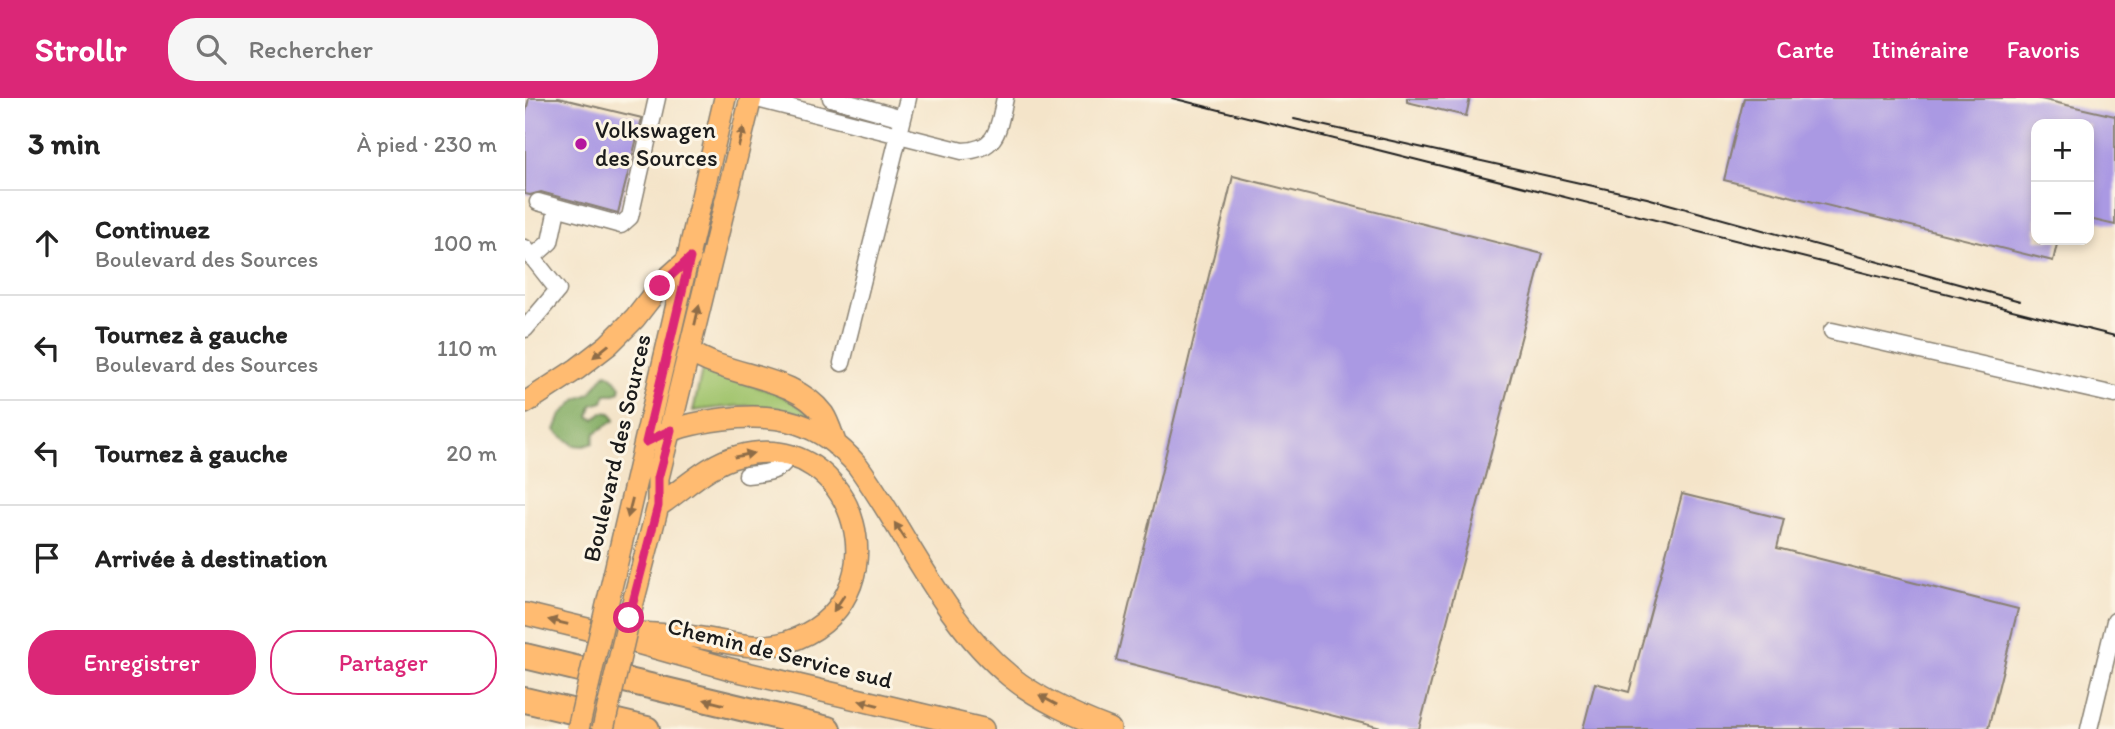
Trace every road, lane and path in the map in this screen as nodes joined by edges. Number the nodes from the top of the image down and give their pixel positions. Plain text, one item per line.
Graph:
1 (657, 98) edge
2 (725, 98) edge
3 (752, 98) edge
4 (831, 98) edge
5 (908, 98) edge
6 (1005, 98) edge
7 (900, 126) junction
8 (538, 202) dead end
9 (557, 209) junction
10 (529, 253) edge
11 (690, 258) junction
12 (525, 329) edge
13 (1832, 331) dead end
14 (689, 351) junction
15 (842, 363) dead end
16 (2115, 395) edge
17 (525, 403) edge
18 (671, 430) junction
19 (646, 442) junction
20 (836, 445) junction
21 (788, 457) junction
22 (747, 475) dead end
23 (658, 506) junction
24 (525, 614) edge
25 (2115, 621) edge
26 (591, 630) junction
27 (525, 656) edge
28 (525, 700) edge
29 (578, 729) edge
30 (603, 729) edge
31 (647, 729) edge
32 (828, 729) edge
33 (983, 729) edge
34 (1109, 729) edge
35 (2089, 729) edge

1 - 9 lane
2 - 11 main road, Boulevard des Sources
3 - 7 lane
14 -> 3 main road, Boulevard des Sources
4 - 7 lane
5 - 7 lane
6 - 7 lane
7 - 15 lane
8 - 9 lane
9 - 10 lane
10 - 12 lane
11 -> 17 main road
11 - 19 main road, Boulevard des Sources
13 - 16 lane
14 - 18 main road, Boulevard des Sources
14 - 20 main road
18 - 19 main road
18 - 20 main road
18 - 23 main road, Boulevard des Sources
19 -> 29 main road, Boulevard des Sources, bridge
34 -> 20 main road
21 - 22 lane
23 -> 21 main road
21 -> 26 main road
23 - 30 main road, Boulevard des Sources, bridge
26 -> 24 main road, Chemin de Service sud
25 - 35 lane
33 -> 26 main road, Chemin de Service sud
32 -> 27 highway
28 - 31 highway

